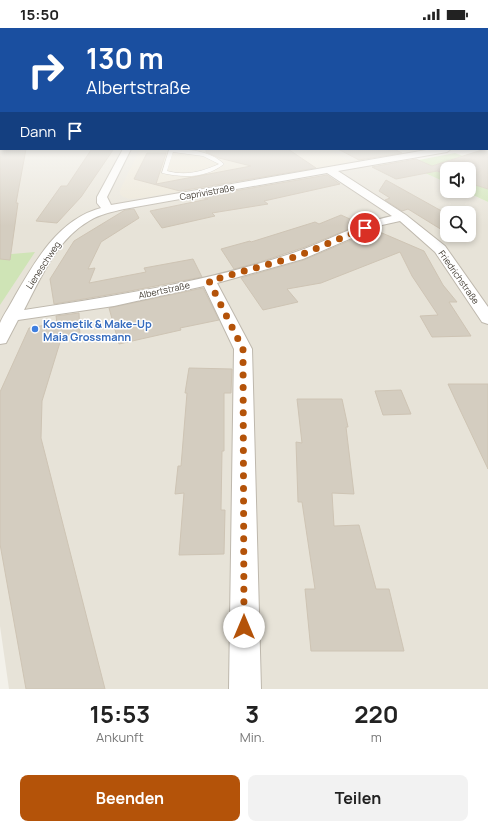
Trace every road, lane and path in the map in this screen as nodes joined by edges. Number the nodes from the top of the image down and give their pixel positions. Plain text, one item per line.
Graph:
1 (119, 165) edge
2 (166, 165) edge
3 (220, 165) edge
4 (358, 165) edge
5 (329, 170) junction
6 (108, 210) junction
7 (402, 218) junction
8 (209, 281) junction
9 (12, 316) junction
10 (488, 319) edge
11 (0, 339) edge
12 (245, 689) edge

1 - 6 street
2 - 3 lane
4 - 5 street, Caprivistraße
5 - 6 street, Caprivistraße
5 - 7 street, Friedrichstraße
6 - 9 street, Lieneschweg
7 - 8 street, Albertstraße
7 - 10 street, Friedrichstraße
8 - 9 street, Albertstraße
8 - 12 street
9 - 11 street, Lieneschweg

